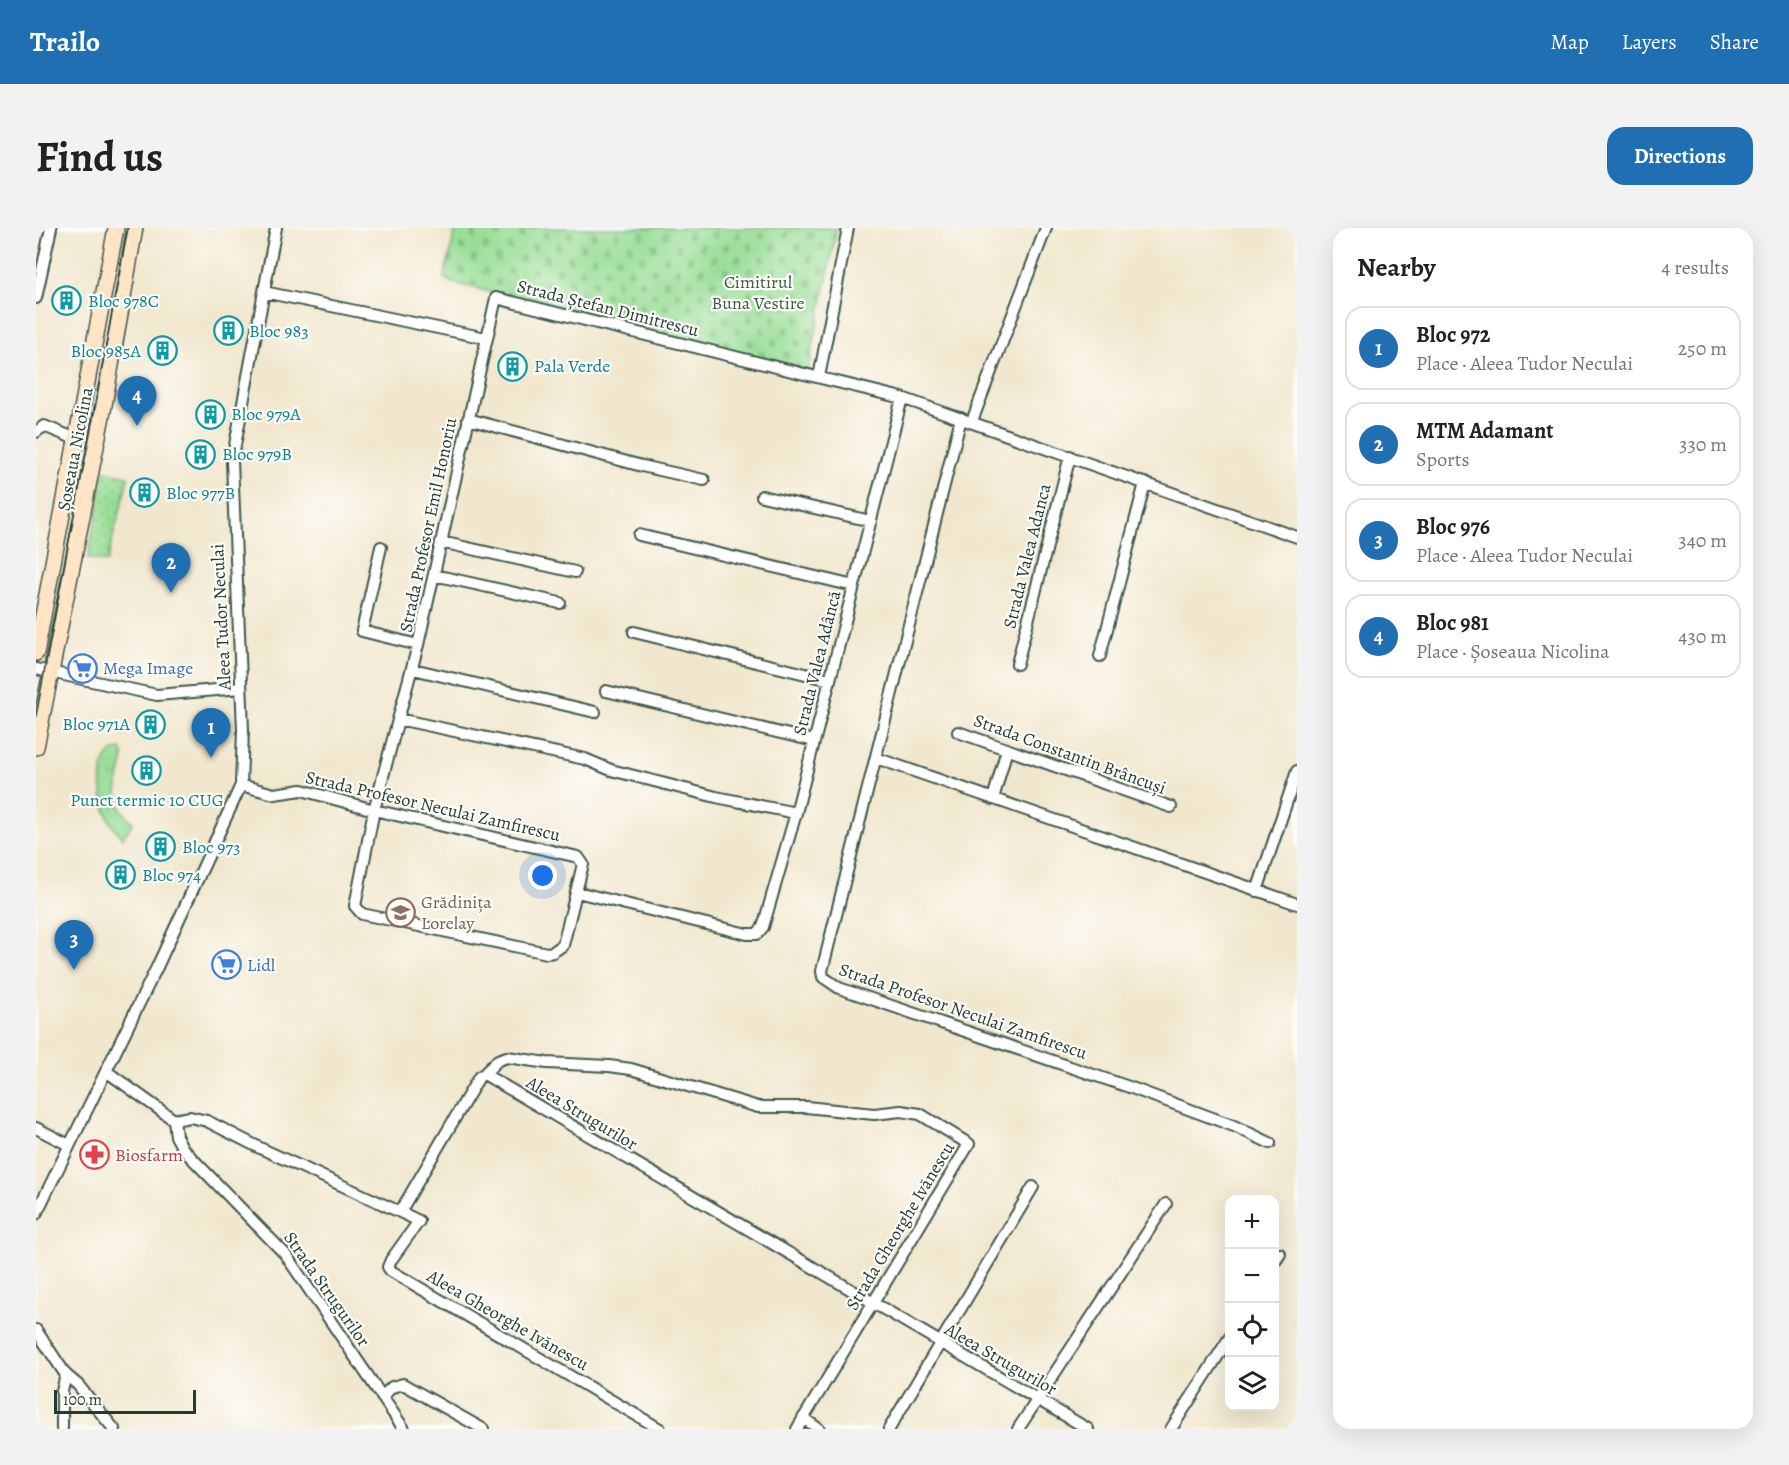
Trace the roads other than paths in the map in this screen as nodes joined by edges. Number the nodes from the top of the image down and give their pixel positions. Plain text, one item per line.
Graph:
1 (51, 228) edge
2 (116, 228) edge
3 (135, 228) edge
4 (276, 228) edge
5 (848, 228) edge
6 (1046, 228) edge
7 (264, 292) junction
8 (36, 298) edge
9 (486, 338) junction
10 (819, 377) junction
11 (902, 398) junction
12 (468, 419) junction
13 (966, 420) junction
14 (36, 432) edge
15 (76, 439) junction
16 (1070, 456) junction
17 (704, 480) dead end
18 (1145, 483) junction
19 (762, 496) dead end
20 (871, 521) junction
21 (639, 535) dead end
22 (1297, 537) edge
23 (441, 542) junction
24 (381, 547) dead end
25 (575, 572) dead end
26 (434, 575) junction
27 (854, 586) junction
28 (560, 603) dead end
29 (634, 632) dead end
30 (418, 645) junction
31 (37, 646) edge
32 (57, 648) junction
33 (1100, 656) dead end
34 (1017, 664) dead end
35 (36, 669) edge
36 (413, 669) junction
37 (52, 672) junction
38 (830, 680) junction
39 (241, 688) junction
40 (606, 691) dead end
41 (595, 712) dead end
42 (398, 719) junction
43 (958, 732) dead end
44 (814, 741) junction
45 (36, 747) edge
46 (1007, 748) junction
47 (876, 758) junction
48 (1297, 771) edge
49 (241, 786) junction
50 (993, 799) junction
51 (1171, 807) dead end
52 (374, 810) junction
53 (796, 813) junction
54 (1257, 891) junction
55 (577, 892) junction
56 (1297, 904) edge
57 (106, 1071) junction
58 (484, 1074) junction
59 (174, 1120) junction
60 (36, 1128) edge
61 (1270, 1143) dead end
62 (69, 1145) junction
63 (1033, 1187) dead end
64 (39, 1200) edge
65 (1166, 1204) dead end
66 (399, 1212) junction
67 (36, 1214) edge
68 (873, 1303) junction
69 (36, 1330) edge
70 (941, 1342) junction
71 (1225, 1345) edge
72 (66, 1375) junction
73 (382, 1397) junction
74 (1037, 1399) junction
75 (803, 1418) junction
76 (62, 1429) edge
77 (114, 1429) edge
78 (404, 1429) edge
79 (483, 1429) edge
80 (660, 1429) edge
81 (797, 1429) edge
82 (819, 1429) edge
83 (889, 1429) edge
84 (1018, 1429) edge
85 (1088, 1429) edge
86 (1171, 1429) edge

1 - 8 street
2 - 15 main road, Șoseaua Nicolina
3 - 32 main road, Șoseaua Nicolina
4 - 7 street, Aleea Tudor Neculai
5 - 10 street
6 - 13 street, Strada Profesor Neculai Zamfirescu
7 - 9 street
7 - 39 street, Aleea Tudor Neculai
9 - 10 street, Strada Ștefan Dimitrescu
9 - 12 street, Strada Profesor Emil Honoriu
10 - 11 street, Strada Ștefan Dimitrescu
11 - 13 street
11 - 20 street, Strada Valea Adâncă
12 - 17 street
12 - 23 street, Strada Profesor Emil Honoriu
13 - 16 street
13 - 47 street, Strada Profesor Neculai Zamfirescu
14 - 15 street
15 - 31 main road, Șoseaua Nicolina
16 - 18 street
16 - 34 street, Strada Valea Adanca
18 - 22 street
18 - 33 street
19 - 20 street
20 - 27 street, Strada Valea Adâncă
21 - 27 street
23 - 25 street
23 - 26 street, Strada Profesor Emil Honoriu
24 - 30 street
26 - 28 street
26 - 30 street, Strada Profesor Emil Honoriu
27 - 38 street, Strada Valea Adâncă
29 - 38 street
30 - 36 street, Strada Profesor Emil Honoriu
31 - 32 main road
32 - 37 main road, Șoseaua Nicolina
35 - 37 street
36 - 41 street
36 - 42 street, Strada Profesor Emil Honoriu
37 - 39 street
37 - 45 main road, Șoseaua Nicolina
38 - 44 street, Strada Valea Adâncă
39 - 49 street, Aleea Tudor Neculai
40 - 44 street
42 - 52 street, Strada Profesor Emil Honoriu
42 - 53 street
43 - 46 street, Strada Constantin Brâncuși
44 - 53 street, Strada Valea Adâncă
46 - 50 street
46 - 51 street, Strada Constantin Brâncuși
47 - 50 street
47 - 61 street, Strada Profesor Neculai Zamfirescu
48 - 54 street
49 - 52 street, Strada Profesor Neculai Zamfirescu
49 - 57 street, Aleea Tudor Neculai
50 - 54 street
52 - 55 street, Strada Profesor Neculai Zamfirescu
52 - 55 street, Strada Profesor Emil Honoriu
53 - 55 street, Strada Valea Adâncă
54 - 56 street
57 - 59 street
57 - 62 street, Aleea Tudor Neculai
58 - 66 street
58 - 68 street, Aleea Strugurilor
58 - 68 street, Strada Gheorghe Ivănescu
59 - 66 street
59 - 73 street, Strada Strugurilor
60 - 62 street
62 - 64 street, Aleea Tudor Neculai
63 - 70 street
64 - 67 street, Aleea Tudor Neculai
65 - 74 street
66 - 80 street, Aleea Gheorghe Ivănescu
68 - 70 street, Aleea Strugurilor
68 - 75 street, Strada Gheorghe Ivănescu
69 - 72 street
70 - 74 street, Aleea Strugurilor
70 - 83 street
71 - 86 street
72 - 76 street
72 - 77 street
73 - 78 street, Strada Strugurilor
73 - 79 street
74 - 84 street
74 - 85 street, Aleea Strugurilor
75 - 81 street, Strada Gheorghe Ivănescu
75 - 82 street

